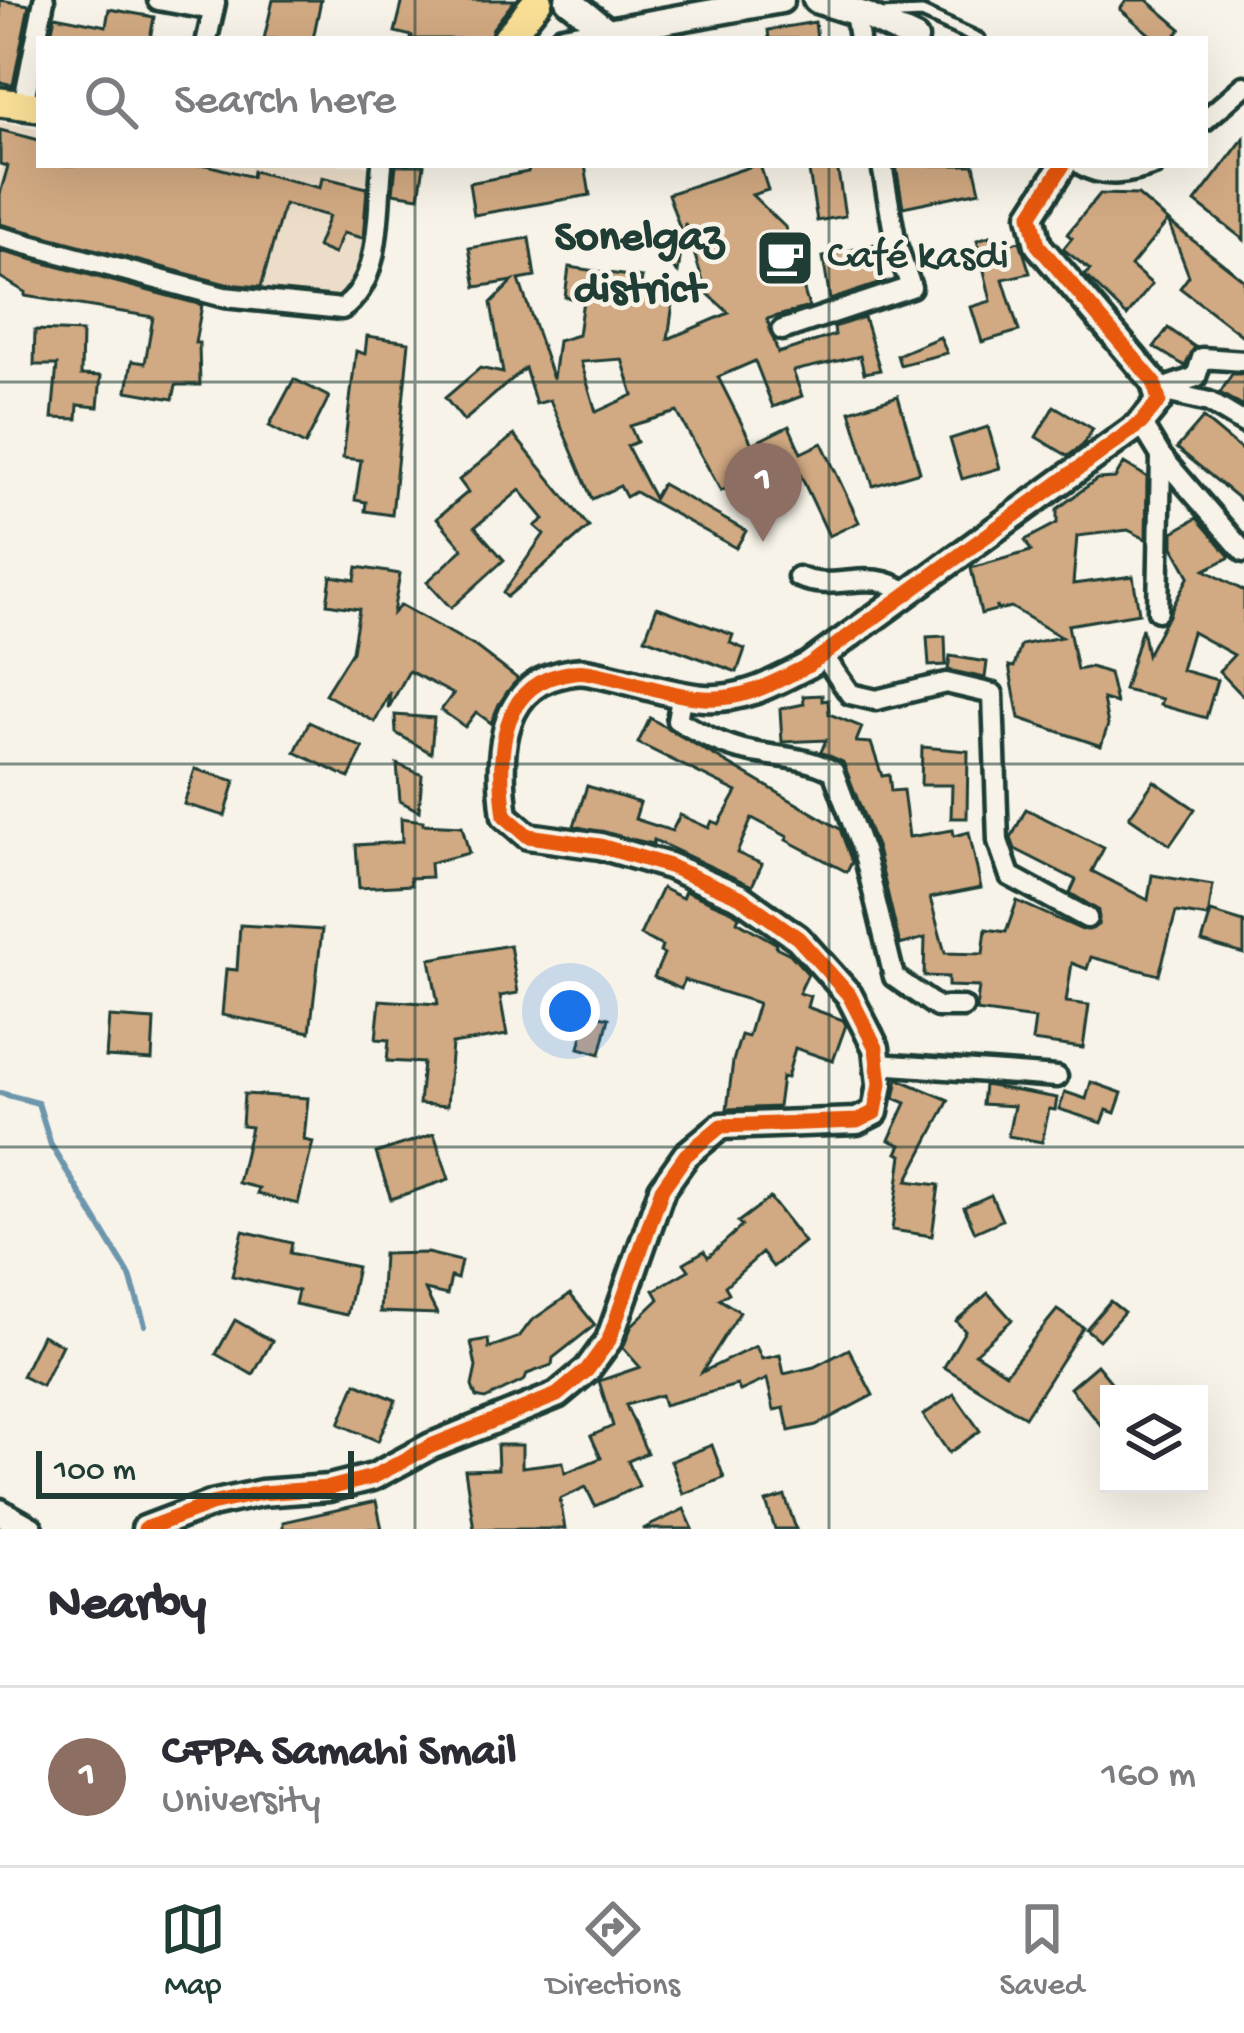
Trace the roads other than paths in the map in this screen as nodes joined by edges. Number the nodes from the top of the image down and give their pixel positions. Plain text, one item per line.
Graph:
1 (44, 0) edge
2 (158, 0) edge
3 (538, 0) edge
4 (568, 0) edge
5 (781, 0) edge
6 (815, 0) edge
7 (763, 1) edge
8 (214, 5) edge
9 (860, 22) edge
10 (605, 29) junction
11 (958, 35) edge
12 (36, 36) edge
13 (36, 36) edge
14 (208, 36) edge
15 (510, 36) edge
16 (576, 36) edge
17 (905, 36) edge
18 (1241, 94) edge
19 (21, 104) edge
20 (1208, 118) edge
21 (382, 168) edge
22 (883, 168) edge
23 (1062, 168) edge
24 (1087, 168) edge
25 (1145, 168) edge
26 (0, 237) edge
27 (782, 330) dead end
28 (1244, 361) edge
29 (1156, 391) junction
30 (1141, 423) junction
31 (1244, 423) edge
32 (1162, 456) junction
33 (1244, 552) edge
34 (798, 577) dead end
35 (908, 593) junction
36 (1158, 611) dead end
37 (823, 655) junction
38 (682, 693) junction
39 (1087, 918) dead end
40 (963, 1006) dead end
41 (878, 1064) junction
42 (1057, 1077) dead end
43 (0, 1512) edge
44 (30, 1529) edge
45 (145, 1529) edge

1 - 13 street
2 - 8 street
3 - 15 main road
4 - 10 street
5 - 7 street
6 - 9 street
7 - 10 street
8 - 14 street
9 - 11 lane
9 - 17 street
10 - 16 street
12 - 19 street
18 - 20 street
21 - 26 street
22 - 27 street
23 - 29 street
24 - 25 street
28 - 29 street
29 - 30 street
29 - 31 street
30 - 32 street
30 - 35 street
32 - 33 street
32 - 36 street
34 - 35 street
35 - 37 street
37 - 38 street
37 - 39 street
38 - 40 street
38 - 41 street
41 - 42 street
41 - 45 street
43 - 44 street

